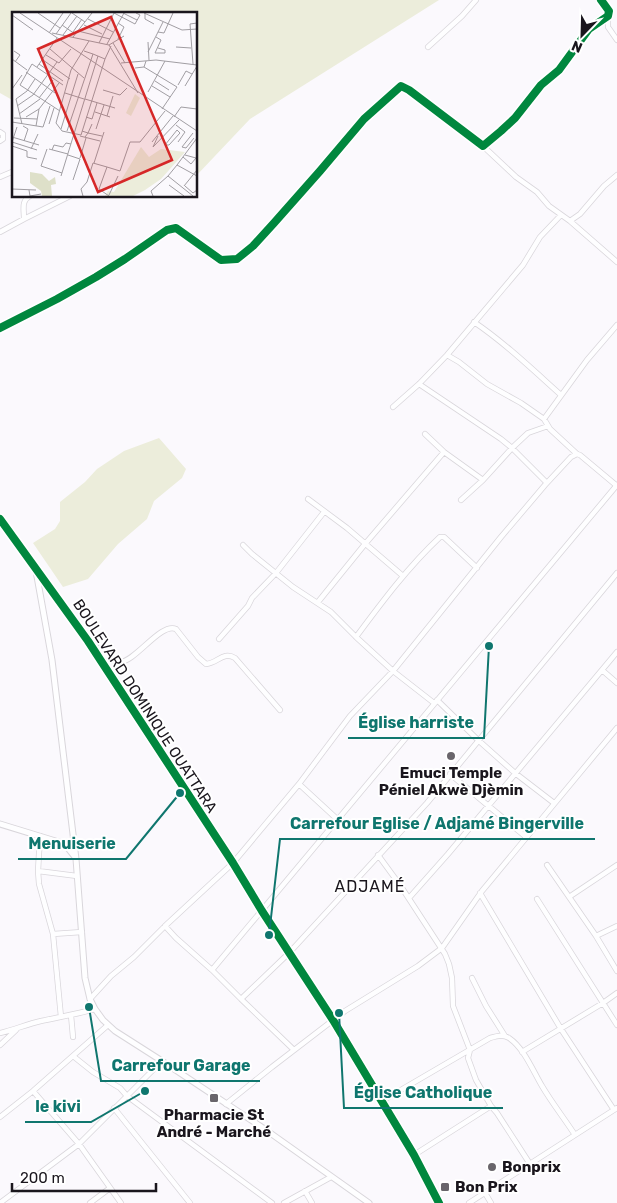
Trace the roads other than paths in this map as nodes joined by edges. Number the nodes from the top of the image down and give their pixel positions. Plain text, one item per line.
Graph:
1 (476, 0) edge
2 (601, 0) edge
3 (608, 16) junction
4 (617, 40) edge
5 (428, 47) dead end
6 (0, 132) edge
7 (0, 141) edge
8 (483, 146) junction
9 (12, 172) edge
10 (617, 175) edge
11 (0, 177) edge
12 (27, 198) edge
13 (66, 198) edge
14 (561, 215) junction
15 (24, 219) junction
16 (570, 221) junction
17 (0, 232) edge
18 (617, 262) edge
19 (474, 322) junction
20 (617, 325) edge
21 (0, 328) edge
22 (447, 355) junction
23 (420, 384) junction
24 (562, 395) junction
25 (394, 407) dead end
26 (544, 419) junction
27 (548, 426) junction
28 (425, 434) dead end
29 (512, 448) junction
30 (444, 452) junction
31 (577, 454) junction
32 (483, 480) junction
33 (547, 483) junction
34 (617, 485) edge
35 (308, 498) dead end
36 (462, 500) dead end
37 (324, 512) junction
38 (0, 519) edge
39 (365, 544) junction
40 (243, 545) dead end
41 (36, 568) junction
42 (477, 568) junction
43 (276, 573) junction
44 (617, 573) edge
45 (403, 576) junction
46 (318, 602) junction
47 (356, 637) junction
48 (219, 639) dead end
49 (88, 641) junction
50 (617, 652) edge
51 (602, 670) junction
52 (393, 671) junction
53 (617, 683) edge
54 (435, 701) junction
55 (280, 710) dead end
56 (617, 728) edge
57 (478, 740) junction
58 (515, 773) junction
59 (450, 774) junction
60 (298, 784) junction
61 (554, 803) junction
62 (488, 806) junction
63 (337, 819) junction
64 (0, 824) edge
65 (40, 836) junction
66 (526, 837) junction
67 (378, 855) junction
68 (76, 860) junction
69 (233, 863) junction
70 (547, 865) dead end
71 (617, 865) edge
72 (38, 871) junction
73 (77, 876) junction
74 (480, 893) junction
75 (569, 897) junction
76 (409, 898) junction
77 (536, 899) dead end
78 (262, 911) junction
79 (165, 926) junction
80 (617, 926) edge
81 (82, 932) junction
82 (53, 934) junction
83 (596, 936) junction
84 (442, 948) junction
85 (289, 953) junction
86 (212, 970) junction
87 (617, 971) edge
88 (472, 978) dead end
89 (617, 992) edge
90 (90, 999) junction
91 (240, 999) junction
92 (603, 1003) junction
93 (95, 1009) junction
94 (71, 1015) junction
95 (61, 1017) junction
96 (333, 1020) junction
97 (108, 1025) junction
98 (617, 1025) edge
99 (562, 1028) junction
100 (17, 1029) junction
101 (0, 1033) edge
102 (505, 1036) junction
103 (73, 1037) dead end
104 (0, 1045) edge
105 (294, 1050) junction
106 (470, 1050) junction
107 (522, 1052) junction
108 (73, 1056) junction
109 (162, 1061) junction
110 (33, 1091) junction
111 (127, 1096) junction
112 (382, 1101) junction
113 (226, 1104) junction
114 (491, 1106) junction
115 (114, 1108) junction
116 (616, 1109) edge
117 (0, 1117) edge
118 (575, 1135) junction
119 (78, 1144) junction
120 (414, 1155) junction
121 (530, 1164) junction
122 (331, 1177) junction
123 (110, 1188) junction
124 (305, 1192) junction
125 (485, 1192) junction
126 (0, 1203) edge
127 (90, 1203) edge
128 (121, 1203) edge
129 (190, 1203) edge
130 (272, 1203) edge
131 (284, 1203) edge
132 (312, 1203) edge
133 (369, 1203) edge
134 (439, 1203) edge
135 (468, 1203) edge
136 (491, 1203) edge

1 - 5 street
2 - 3 street
3 - 4 street
3 - 8 street
6 - 7 street
8 - 14 street
8 - 21 street
9 - 11 street
10 - 16 street
12 - 15 street
13 - 15 street
14 - 16 street
14 - 19 street
15 - 17 street
16 - 18 street
19 - 22 street
19 - 24 street
20 - 24 street
22 - 23 street
22 - 26 street
23 - 25 street
23 - 29 street
24 - 26 street
26 - 27 street
27 - 29 street
27 - 31 street
28 - 30 street
29 - 32 street
29 - 33 street
30 - 32 street
30 - 39 street
31 - 33 street
31 - 34 street
32 - 36 street
33 - 42 street
34 - 54 street
35 - 37 street
37 - 39 street
37 - 43 street
38 - 41 street, BOULEVARD DOMINIQUE OUATTARA
39 - 45 street
39 - 46 street
40 - 43 street
41 - 49 street, BOULEVARD DOMINIQUE OUATTARA
41 - 68 street
42 - 45 street
42 - 52 street
43 - 46 street
43 - 48 street
44 - 57 street
45 - 47 street
46 - 47 street
47 - 52 street
49 - 55 street
49 - 69 street, BOULEVARD DOMINIQUE OUATTARA
50 - 51 street
51 - 53 street
51 - 58 street
52 - 54 street
52 - 60 street
54 - 57 street
54 - 63 street
56 - 61 street
57 - 58 street
57 - 59 street
58 - 61 street
58 - 62 street
59 - 62 street
59 - 67 street
60 - 63 street
60 - 69 street
61 - 66 street
62 - 66 street
62 - 76 street
63 - 78 street
64 - 65 street
65 - 68 street
65 - 72 street
66 - 74 street
67 - 76 street
67 - 85 street
68 - 73 street
69 - 78 street, BOULEVARD DOMINIQUE OUATTARA
69 - 79 street
70 - 75 street
71 - 75 street
72 - 73 street
72 - 82 street
73 - 81 street
74 - 84 street
74 - 99 street
75 - 83 street
76 - 84 street
77 - 92 street
78 - 85 street, BOULEVARD DOMINIQUE OUATTARA
78 - 86 street
79 - 86 street
79 - 90 street
80 - 83 street
81 - 82 street
81 - 90 street
82 - 95 street
83 - 87 street
84 - 96 street
84 - 106 street
85 - 91 street
85 - 96 street, BOULEVARD DOMINIQUE OUATTARA
86 - 91 street
88 - 102 street
89 - 92 street
90 - 93 street
91 - 105 street
92 - 98 street
92 - 99 street
93 - 94 street
93 - 97 street
94 - 95 street
94 - 103 street
95 - 100 street
96 - 105 street
96 - 112 street, BOULEVARD DOMINIQUE OUATTARA
97 - 108 street
97 - 109 street
99 - 107 street
99 - 116 street
100 - 101 street
100 - 104 street
102 - 106 street
102 - 107 street
105 - 113 street
106 - 112 street
106 - 114 street
107 - 118 street
108 - 110 street
108 - 111 street
109 - 111 street
109 - 113 street
110 - 117 street
110 - 119 street
111 - 115 street
111 - 130 street
112 - 120 street, BOULEVARD DOMINIQUE OUATTARA
113 - 122 street
114 - 120 street
114 - 121 street
115 - 119 street
115 - 129 street
116 - 118 street
118 - 121 street
119 - 123 street
119 - 126 street
120 - 134 street, BOULEVARD DOMINIQUE OUATTARA
121 - 125 street
122 - 124 street
122 - 133 street
123 - 127 street
123 - 128 street
124 - 131 street
124 - 132 street
125 - 135 street
125 - 136 street

